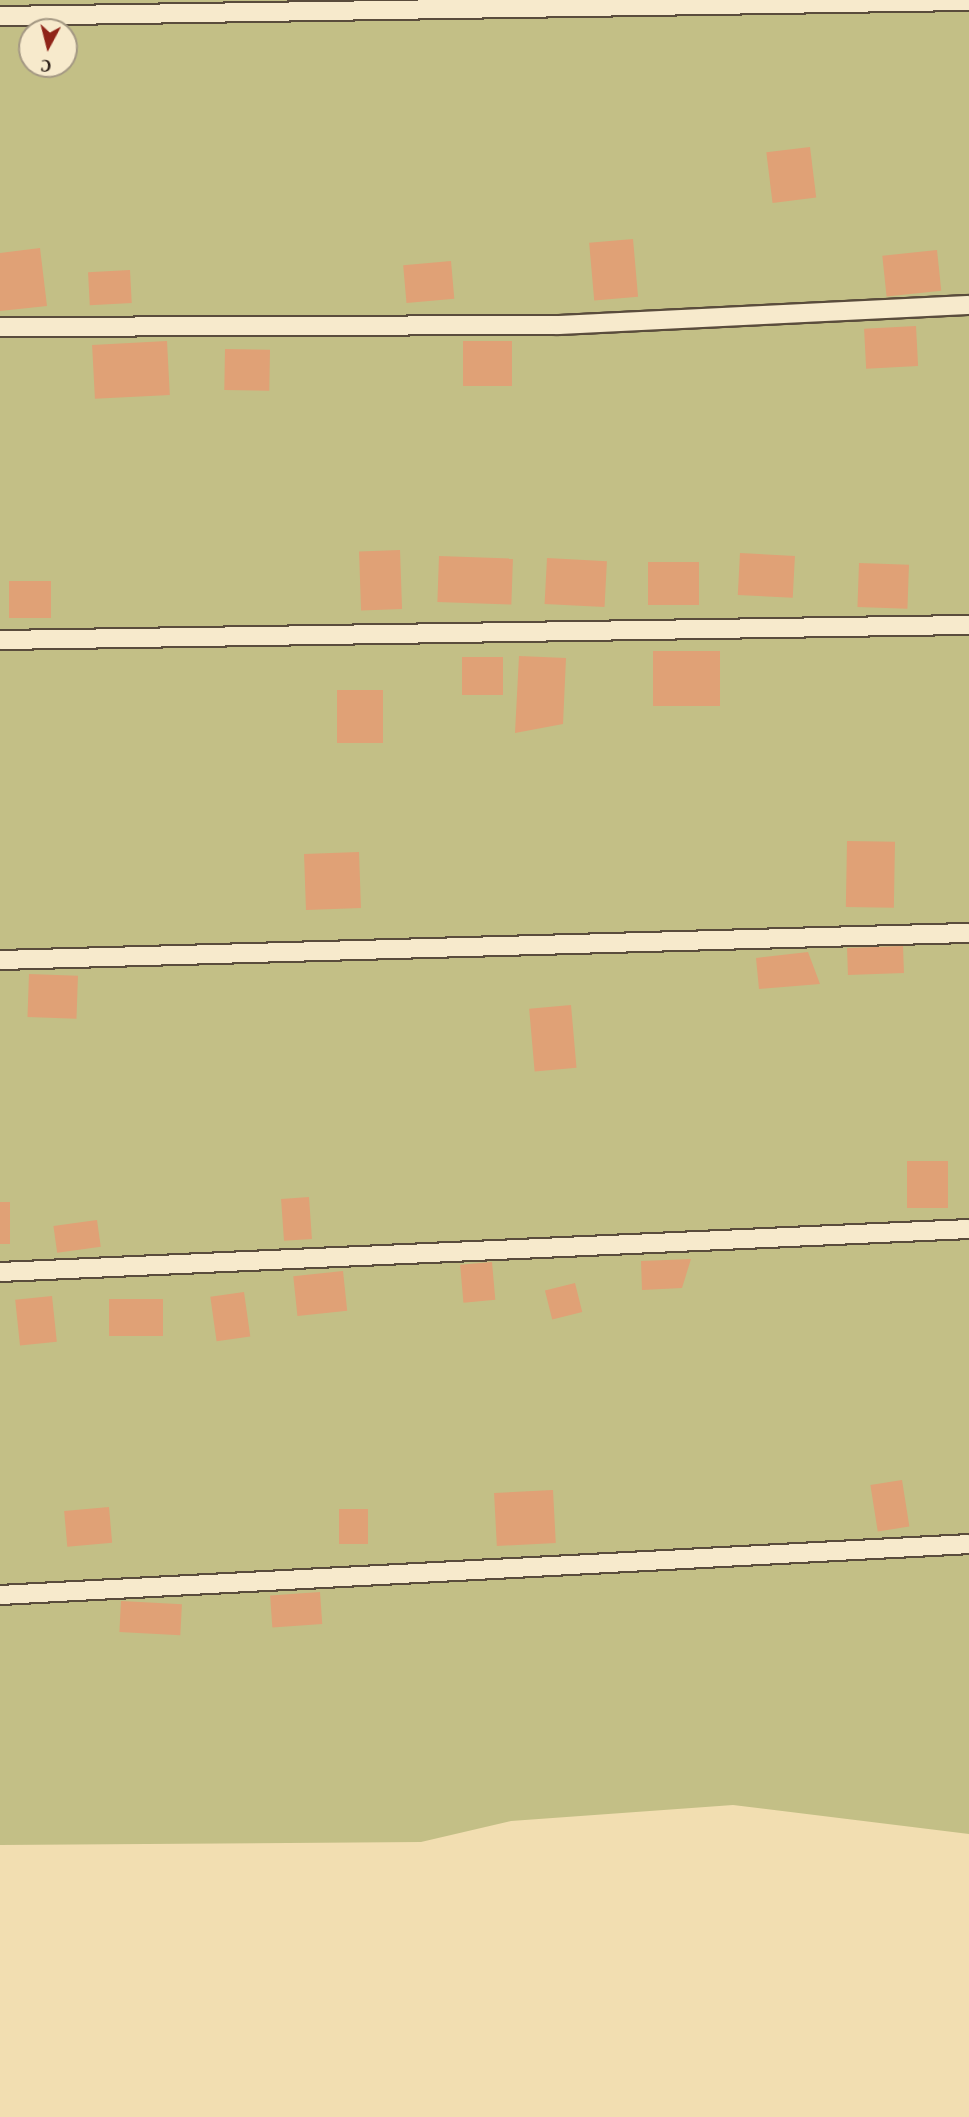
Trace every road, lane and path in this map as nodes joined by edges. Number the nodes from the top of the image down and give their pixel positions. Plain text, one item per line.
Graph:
1 (969, 1) edge
2 (0, 16) edge
3 (969, 305) edge
4 (0, 327) edge
5 (969, 625) edge
6 (0, 640) edge
7 (969, 933) edge
8 (0, 960) edge
9 (969, 1229) edge
10 (0, 1272) edge
11 (969, 1544) edge
12 (0, 1595) edge

1 - 2 lane
3 - 4 lane
5 - 6 lane
7 - 8 lane
9 - 10 lane
11 - 12 lane

